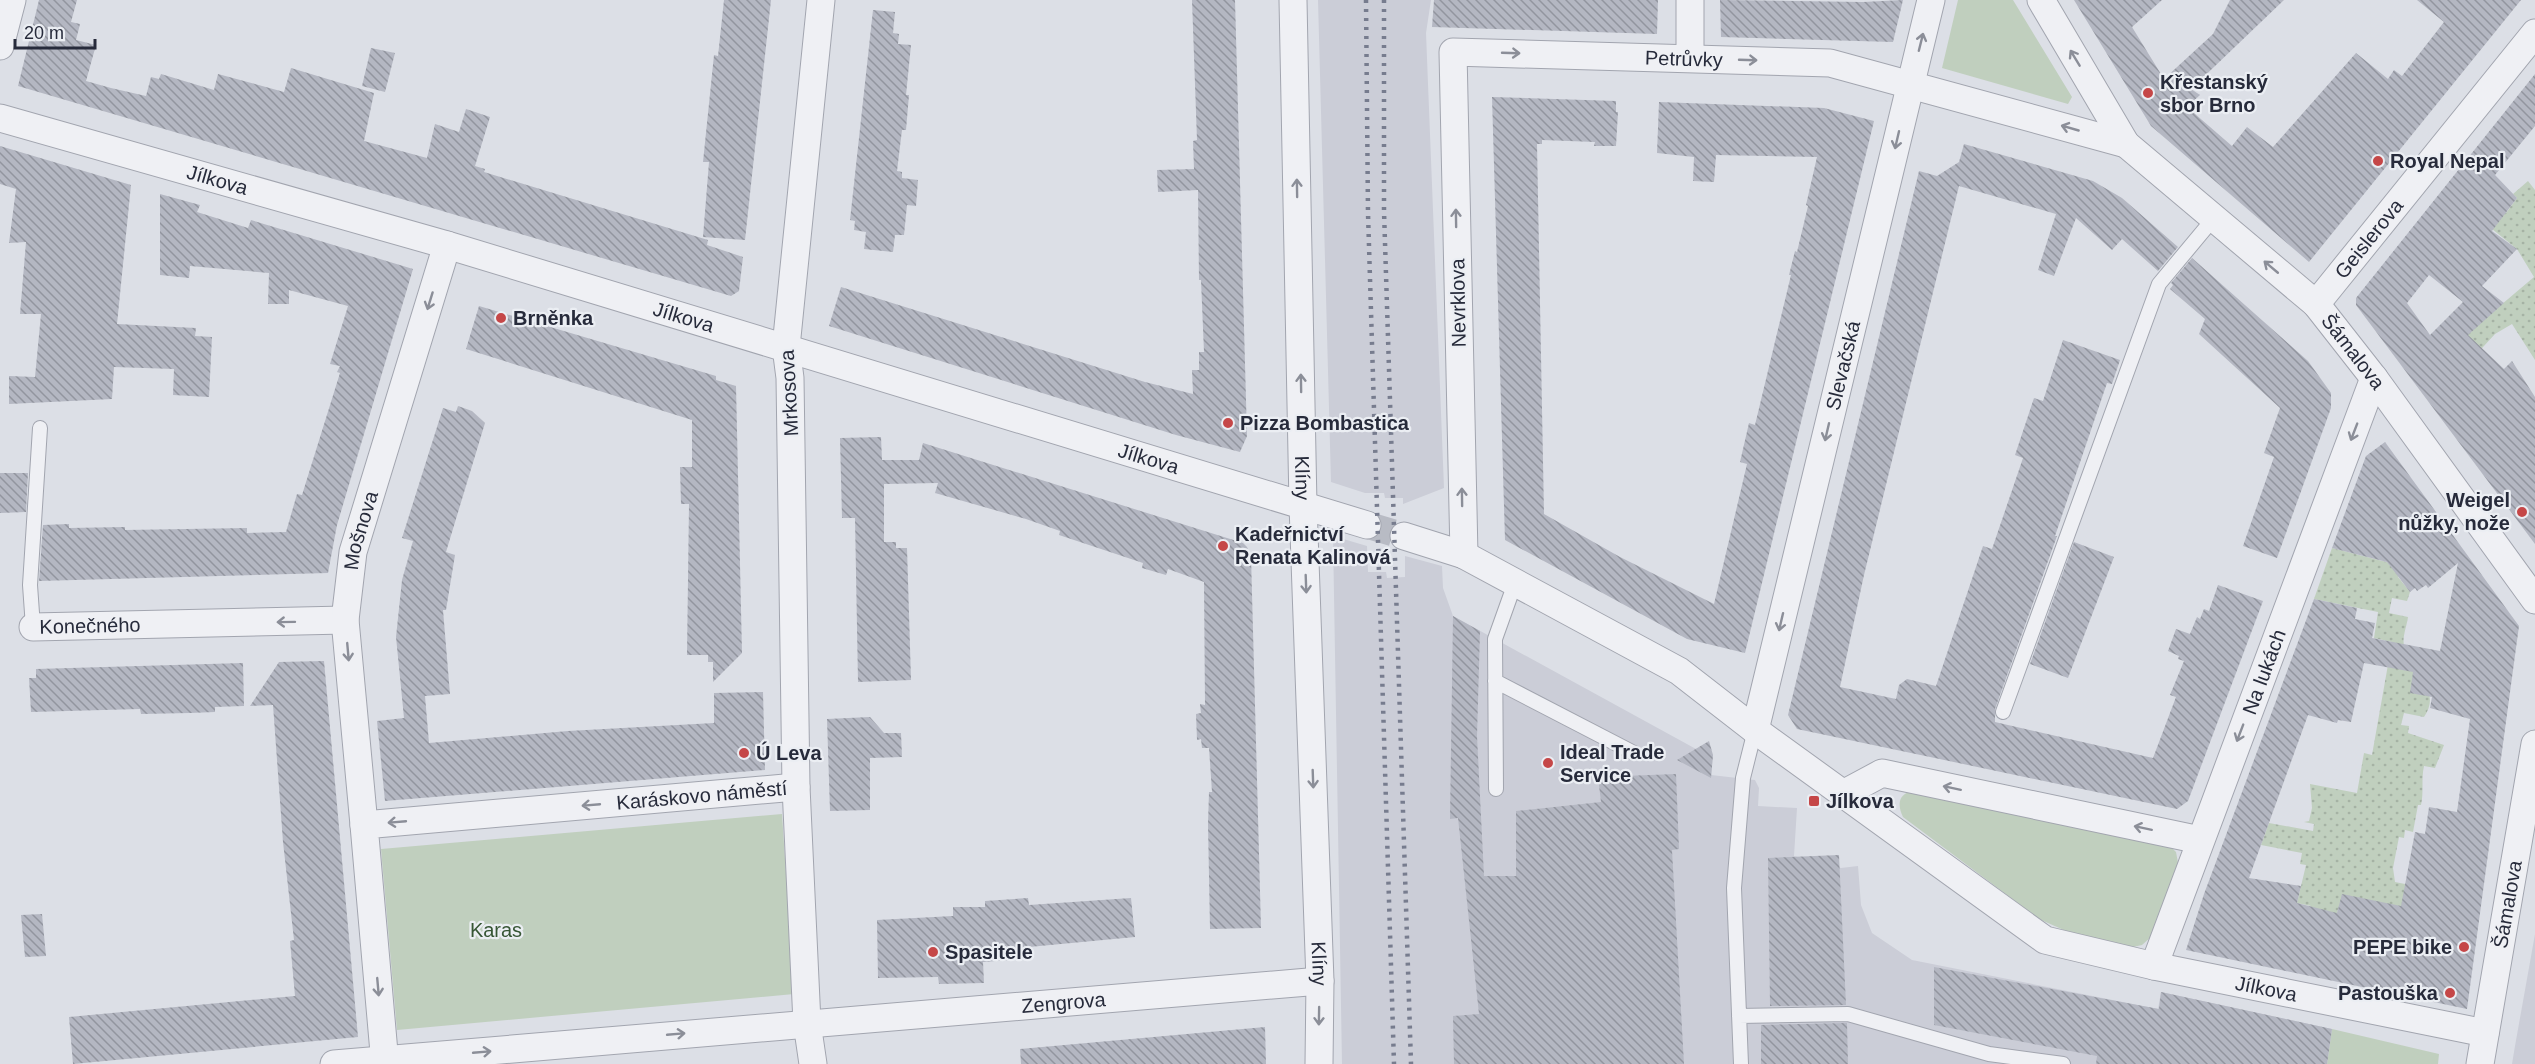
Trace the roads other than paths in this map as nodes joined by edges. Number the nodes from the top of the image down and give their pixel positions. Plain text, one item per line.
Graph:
1 (12, 0) edge
2 (821, 0) edge
3 (1293, 0) edge
4 (1690, 0) edge
5 (1931, 0) edge
6 (2041, 0) edge
7 (2535, 33) edge
8 (0, 46) edge
9 (1453, 52) joint
10 (1690, 58) junction
11 (1911, 83) junction
12 (0, 118) edge
13 (2126, 144) junction
14 (2214, 218) junction
15 (447, 245) junction
16 (2316, 304) junction
17 (786, 347) junction
18 (2374, 378) junction
19 (40, 428) dead end
20 (1303, 505) junction
21 (1366, 525) tunnel mouth
22 (1404, 536) tunnel mouth
23 (1464, 555) junction
24 (1515, 583) junction
25 (2535, 600) edge
26 (345, 620) junction
27 (33, 627) joint
28 (1495, 681) junction
29 (2003, 712) dead end
30 (1755, 730) junction
31 (2535, 744) edge
32 (1634, 753) dead end
33 (796, 787) junction
34 (1496, 789) dead end
35 (1843, 794) junction
36 (364, 825) junction
37 (2200, 840) junction
38 (2154, 966) junction
39 (1320, 981) junction
40 (1739, 1016) junction
41 (807, 1023) junction
42 (2485, 1033) junction
43 (1988, 1059) edge
44 (424, 1060) edge
45 (385, 1062) edge
46 (333, 1064) edge
47 (813, 1064) edge
48 (1319, 1064) edge
49 (1741, 1064) edge
50 (2063, 1064) edge
51 (2480, 1064) edge

1 - 8 street
2 - 17 street, Mrkosova
20 -> 3 street, Klíny
4 - 10 street
11 -> 5 street, Slevačská
13 -> 6 street, Šámalova
7 - 16 street, Geislerova
9 -> 10 street, Petrůvky
23 -> 9 street, Nevrklova
10 -> 11 street, Petrůvky
13 -> 11 street, Šámalova
11 -> 30 street, Slevačská
12 - 15 street, Jílkova
13 - 14 street, Šámalova
16 -> 14 street, Šámalova
14 - 29 lane
15 - 17 street, Jílkova
15 -> 26 street, Mošnova
16 - 18 street, Šámalova
17 - 20 street, Jílkova
17 - 33 street, Mrkosova
18 - 25 street, Šámalova
18 -> 37 street, Na lukách
19 - 27 lane, Konečného
20 - 21 street, Jílkova
20 -> 39 street, Klíny
22 - 23 street, Jílkova
23 - 24 street, Jílkova
24 - 28 lane
24 - 30 street, Jílkova
26 -> 27 street, Konečného
26 -> 36 street, Mošnova
28 - 32 lane
28 - 34 lane
30 - 35 street, Jílkova
30 - 40 lane
31 - 42 street, Šámalova
33 -> 36 street, Karáskovo náměstí
33 - 41 street, Karáskovo náměstí
37 -> 35 street
35 - 38 street, Jílkova
36 -> 45 street
37 - 38 street, Na lukách
38 - 42 street, Jílkova
39 - 41 street, Zengrova
39 -> 48 street, Klíny
40 - 43 lane
40 - 49 lane
44 -> 41 street
41 - 47 street, Karáskovo náměstí
42 - 51 street, Šámalova
43 - 50 lane
44 - 45 street
45 - 46 street

